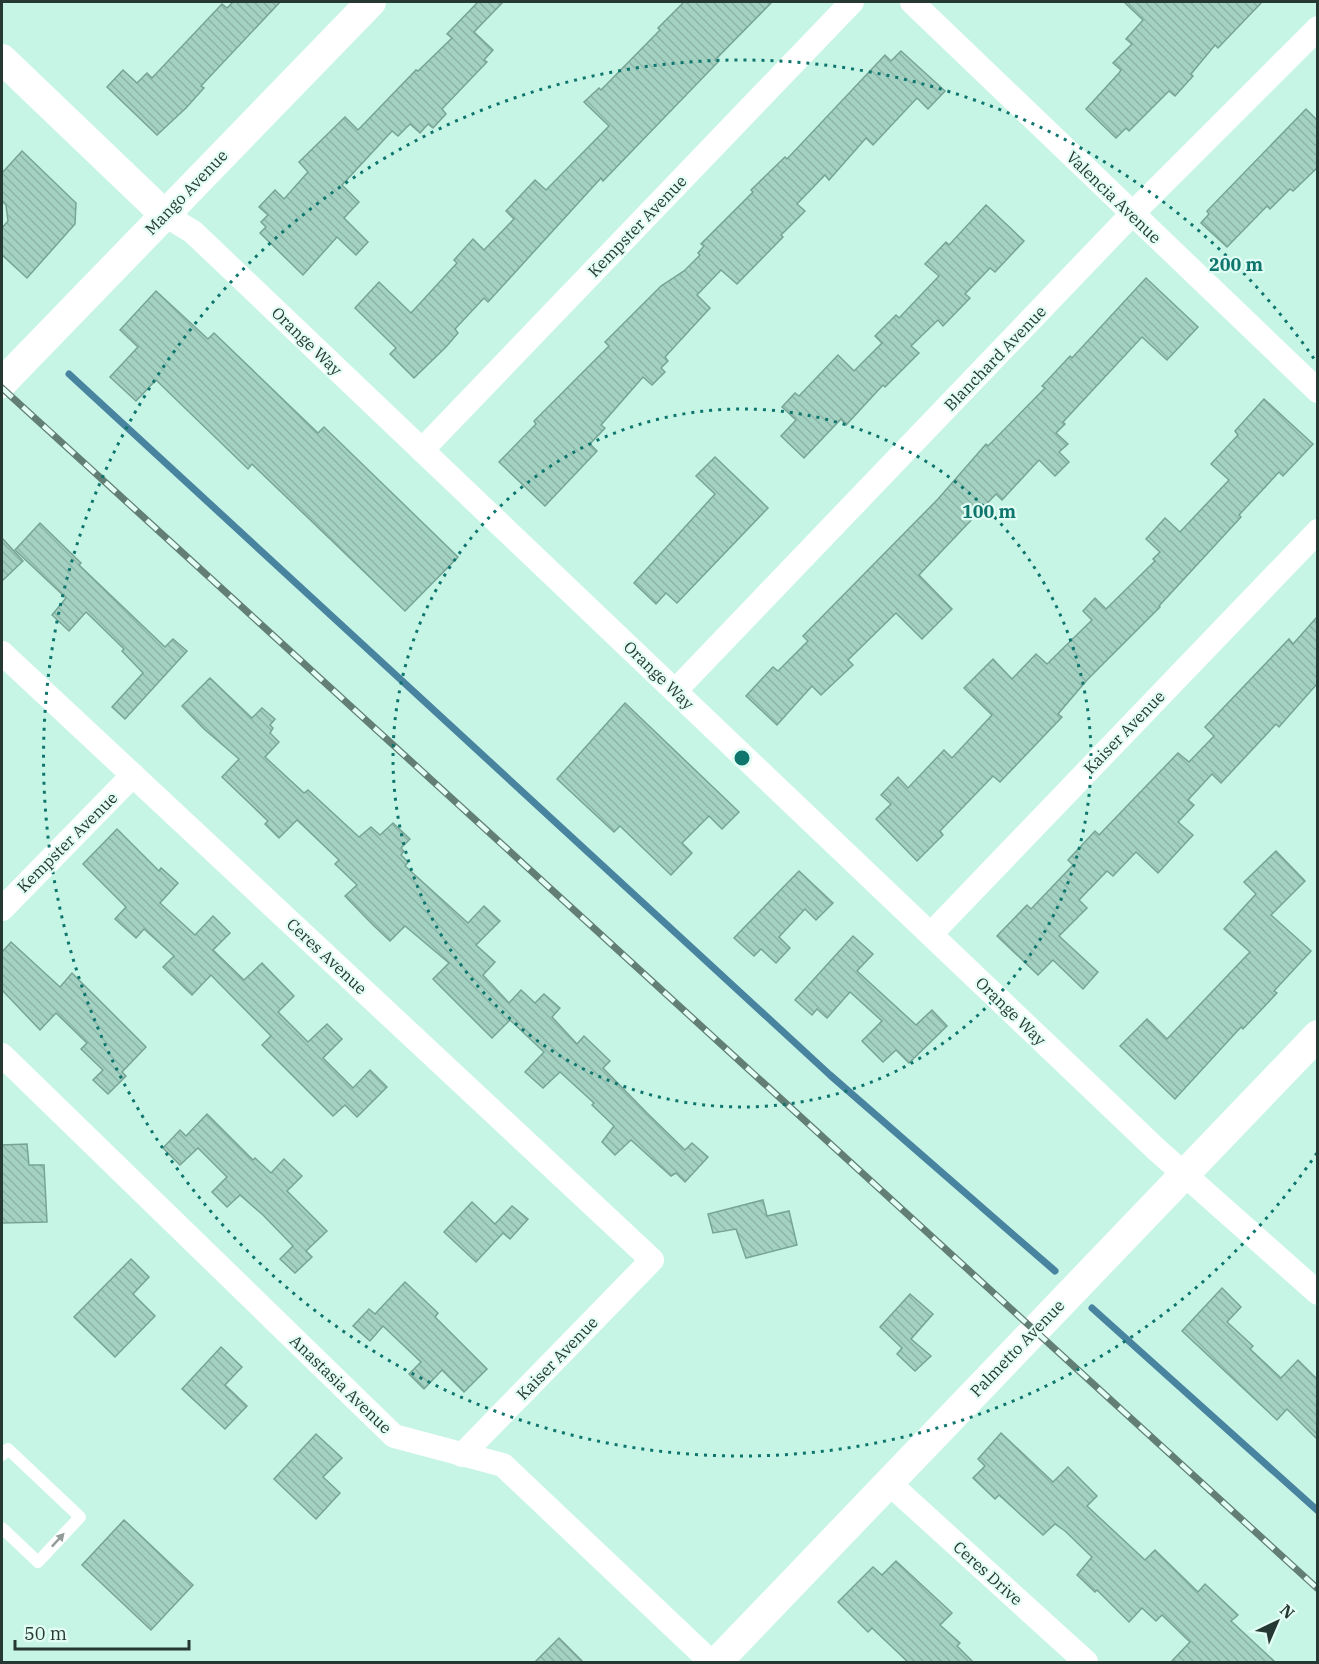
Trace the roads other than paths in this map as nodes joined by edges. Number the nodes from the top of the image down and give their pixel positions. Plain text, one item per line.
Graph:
1 (371, 2) edge
2 (852, 2) edge
3 (912, 2) edge
4 (1317, 28) edge
5 (2, 59) edge
6 (165, 214) junction
7 (1132, 214) junction
8 (2, 383) edge
9 (1317, 391) edge
10 (422, 450) junction
11 (1317, 531) edge
12 (2, 653) edge
13 (675, 690) junction
14 (133, 776) junction
15 (2, 909) edge
16 (931, 934) junction
17 (1317, 1035) edge
18 (2, 1055) edge
19 (1185, 1172) junction
20 (652, 1260) joint
21 (1317, 1293) edge
22 (2, 1455) edge
23 (462, 1455) junction
24 (890, 1484) junction
25 (2, 1528) edge
26 (711, 1662) edge
27 (717, 1662) edge
28 (1086, 1662) edge

1 - 6 street, Mango Avenue
2 - 10 street, Kempster Avenue
3 - 7 street, Valencia Avenue
4 - 7 street, Blanchard Avenue
5 - 6 street, Orange Way
6 - 8 street, Mango Avenue
6 - 10 street, Orange Way
7 - 9 street, Valencia Avenue
7 - 13 street, Blanchard Avenue
10 - 13 street, Orange Way
11 - 16 street, Kaiser Avenue
12 - 14 street, Ceres Avenue
13 - 16 street, Orange Way
14 - 15 street, Kempster Avenue
14 - 20 street, Ceres Avenue
16 - 19 street, Orange Way
17 - 19 street, Palmetto Avenue
18 - 23 street, Anastasia Avenue
19 - 21 street, Orange Way
19 - 24 street, Palmetto Avenue
20 - 23 street, Kaiser Avenue
25 -> 22 lane
23 - 26 street, Anastasia Avenue
24 - 27 street, Palmetto Avenue
24 - 28 street, Ceres Drive

